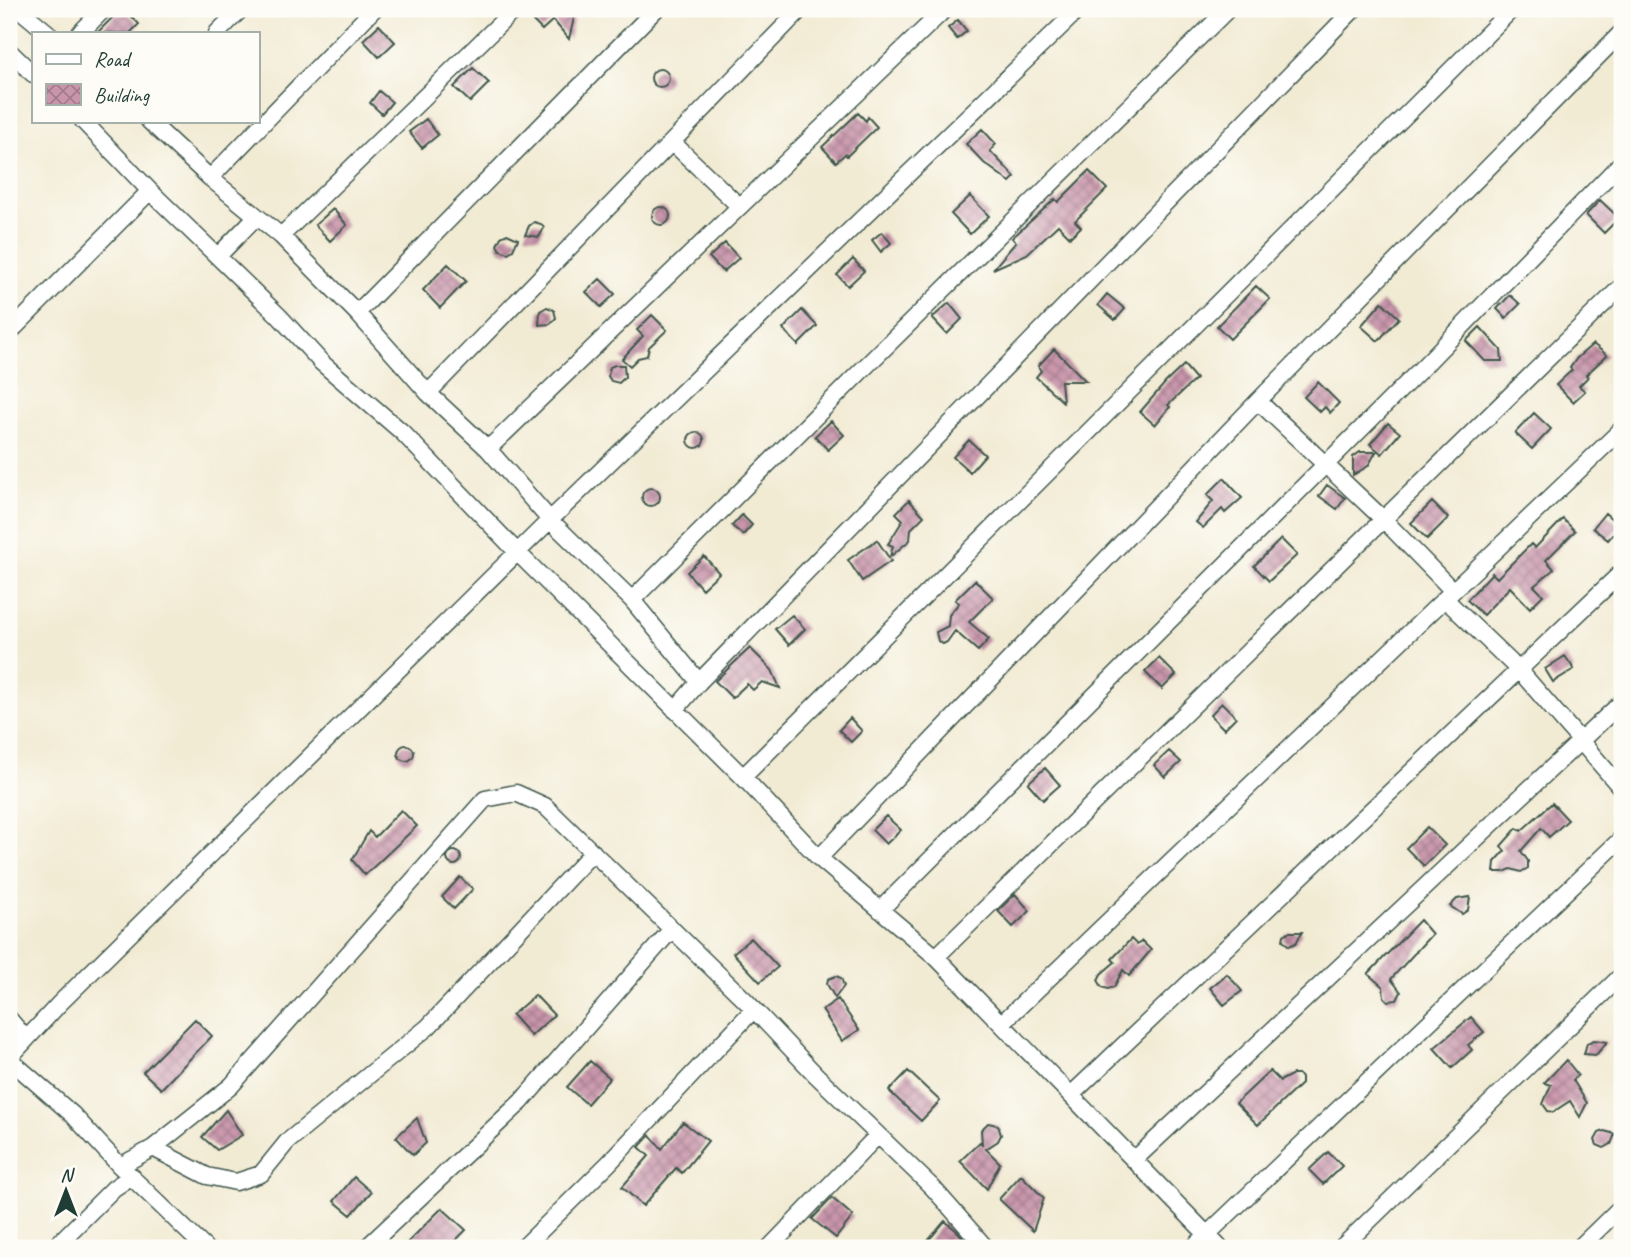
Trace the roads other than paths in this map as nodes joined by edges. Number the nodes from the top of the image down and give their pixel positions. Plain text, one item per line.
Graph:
1 (19, 9) edge
2 (104, 9) edge
3 (241, 9) edge
4 (374, 9) edge
5 (515, 9) edge
6 (656, 9) edge
7 (801, 9) edge
8 (945, 9) edge
9 (1079, 9) edge
10 (1228, 9) edge
11 (1354, 9) edge
12 (1512, 9) edge
13 (47, 32) edge
14 (81, 32) edge
15 (217, 32) edge
16 (1622, 32) edge
17 (9, 51) edge
18 (32, 73) edge
19 (84, 122) edge
20 (150, 122) edge
21 (672, 142) junction
22 (1622, 162) edge
23 (210, 178) junction
24 (150, 191) junction
25 (739, 206) junction
26 (256, 217) junction
27 (281, 236) junction
28 (218, 256) junction
29 (1622, 286) edge
30 (357, 313) junction
31 (9, 333) edge
32 (429, 393) junction
33 (1258, 401) junction
34 (1622, 429) edge
35 (488, 449) junction
36 (1326, 464) junction
37 (1382, 519) junction
38 (550, 520) junction
39 (518, 553) junction
40 (1622, 572) edge
41 (1449, 595) junction
42 (632, 600) junction
43 (1519, 670) junction
44 (699, 682) junction
45 (1622, 702) edge
46 (675, 710) junction
47 (1582, 740) junction
48 (743, 777) junction
49 (1622, 789) edge
50 (1622, 838) edge
51 (593, 852) junction
52 (819, 858) junction
53 (880, 910) junction
54 (672, 929) junction
55 (936, 957) junction
56 (1622, 975) edge
57 (754, 1009) junction
58 (9, 1019) edge
59 (1001, 1024) junction
60 (26, 1039) junction
61 (9, 1058) edge
62 (1071, 1095) junction
63 (878, 1135) junction
64 (153, 1148) junction
65 (1134, 1160) junction
66 (126, 1171) junction
67 (1622, 1206) edge
68 (1206, 1234) junction
69 (54, 1248) edge
70 (205, 1248) edge
71 (366, 1248) edge
72 (523, 1248) edge
73 (769, 1248) edge
74 (986, 1248) edge
75 (1193, 1248) edge
76 (1220, 1248) edge
77 (1341, 1248) edge
78 (1579, 1248) edge

1 - 13 street
2 - 14 street
3 - 15 street
4 - 23 street
5 - 27 street
6 - 30 street
7 - 21 street
8 - 25 street
9 - 38 street
10 - 42 street
11 - 44 street
12 - 48 street
16 - 33 street
17 - 18 street
19 - 24 street
20 - 23 street
21 - 25 street
21 - 32 street
22 - 36 street
23 - 26 street
24 - 28 street
24 - 31 street
25 - 35 street
26 - 27 street
26 - 28 street
27 - 30 street
28 - 39 street
29 - 37 street
30 - 32 street
32 - 35 street
33 - 36 street
33 - 52 street
34 - 41 street
35 - 38 street
36 - 37 street
36 - 53 street
37 - 41 street
37 - 55 street
38 - 39 street
38 - 42 street
39 - 46 street
39 - 60 street
40 - 43 street
41 - 43 street
41 - 59 street
42 - 44 street
43 - 47 street
43 - 62 street
44 - 46 street
45 - 47 street
46 - 48 street
47 - 49 street
47 - 65 street
48 - 52 street
50 - 68 street
51 - 54 street
51 - 64 street
51 - 64 street
52 - 53 street
53 - 55 street
54 - 57 street
54 - 71 street
55 - 59 street
56 - 77 street
57 - 63 street
57 - 72 street
58 - 60 street
59 - 62 street
60 - 61 street
61 - 66 street
62 - 65 street
63 - 73 street
63 - 74 street
64 - 66 street
65 - 68 street
66 - 69 street
66 - 70 street
67 - 78 street
68 - 75 street
68 - 76 street

